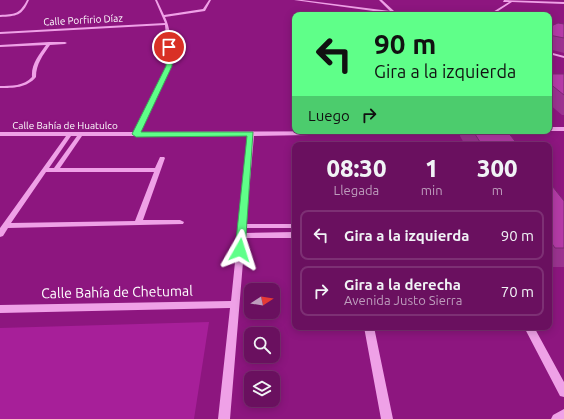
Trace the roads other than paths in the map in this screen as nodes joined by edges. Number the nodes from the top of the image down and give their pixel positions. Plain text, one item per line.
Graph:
1 (28, 0) edge
2 (156, 0) edge
3 (210, 0) edge
4 (295, 0) edge
5 (380, 0) edge
6 (512, 1) edge
7 (505, 2) edge
8 (564, 3) edge
9 (394, 12) joint
10 (493, 12) edge
11 (0, 16) edge
12 (164, 16) junction
13 (167, 24) junction
14 (0, 33) edge
15 (65, 42) dead end
16 (49, 43) junction
17 (0, 46) edge
18 (552, 54) edge
19 (564, 57) edge
20 (0, 87) edge
21 (552, 129) edge
22 (564, 129) edge
23 (292, 133) edge
24 (0, 134) edge
25 (136, 134) junction
26 (251, 134) junction
27 (69, 135) junction
28 (80, 135) junction
29 (162, 158) dead end
30 (44, 170) junction
31 (56, 170) junction
32 (158, 170) junction
33 (180, 222) dead end
34 (138, 223) junction
35 (6, 226) junction
36 (242, 226) junction
37 (292, 226) edge
38 (0, 234) edge
39 (292, 235) edge
40 (241, 236) junction
41 (235, 304) junction
42 (0, 308) edge
43 (370, 330) edge
44 (531, 330) edge
45 (564, 392) edge
46 (564, 414) edge
47 (224, 419) edge
48 (387, 419) edge
49 (556, 419) edge

1 - 11 street
2 - 12 street
3 - 12 street
4 - 9 street
5 - 9 street
6 - 7 street
6 - 8 street
7 - 10 street
12 - 13 street
13 - 14 street, Calle Porfirio Díaz
13 - 25 street
15 - 16 street
16 - 17 street
16 - 20 street
18 - 19 street
21 - 22 street
23 - 26 street, Calle Bahía de Huatulco
24 - 27 street, Calle Bahía de Huatulco
25 - 26 street, Calle Bahía de Huatulco
25 - 28 street, Calle Bahía de Huatulco
26 - 36 street
27 - 28 street, Calle Bahía de Huatulco
27 - 30 street
28 - 31 street
29 - 32 street
30 - 31 street
30 - 35 street
31 - 32 street
32 - 34 street
33 - 34 street
34 - 35 street
35 - 38 street
36 - 37 street
36 - 40 street
39 - 40 street
40 - 41 street
41 - 42 street, Calle Bahía de Chetumal
41 - 47 street
43 - 48 street
44 - 45 street
46 - 49 street

